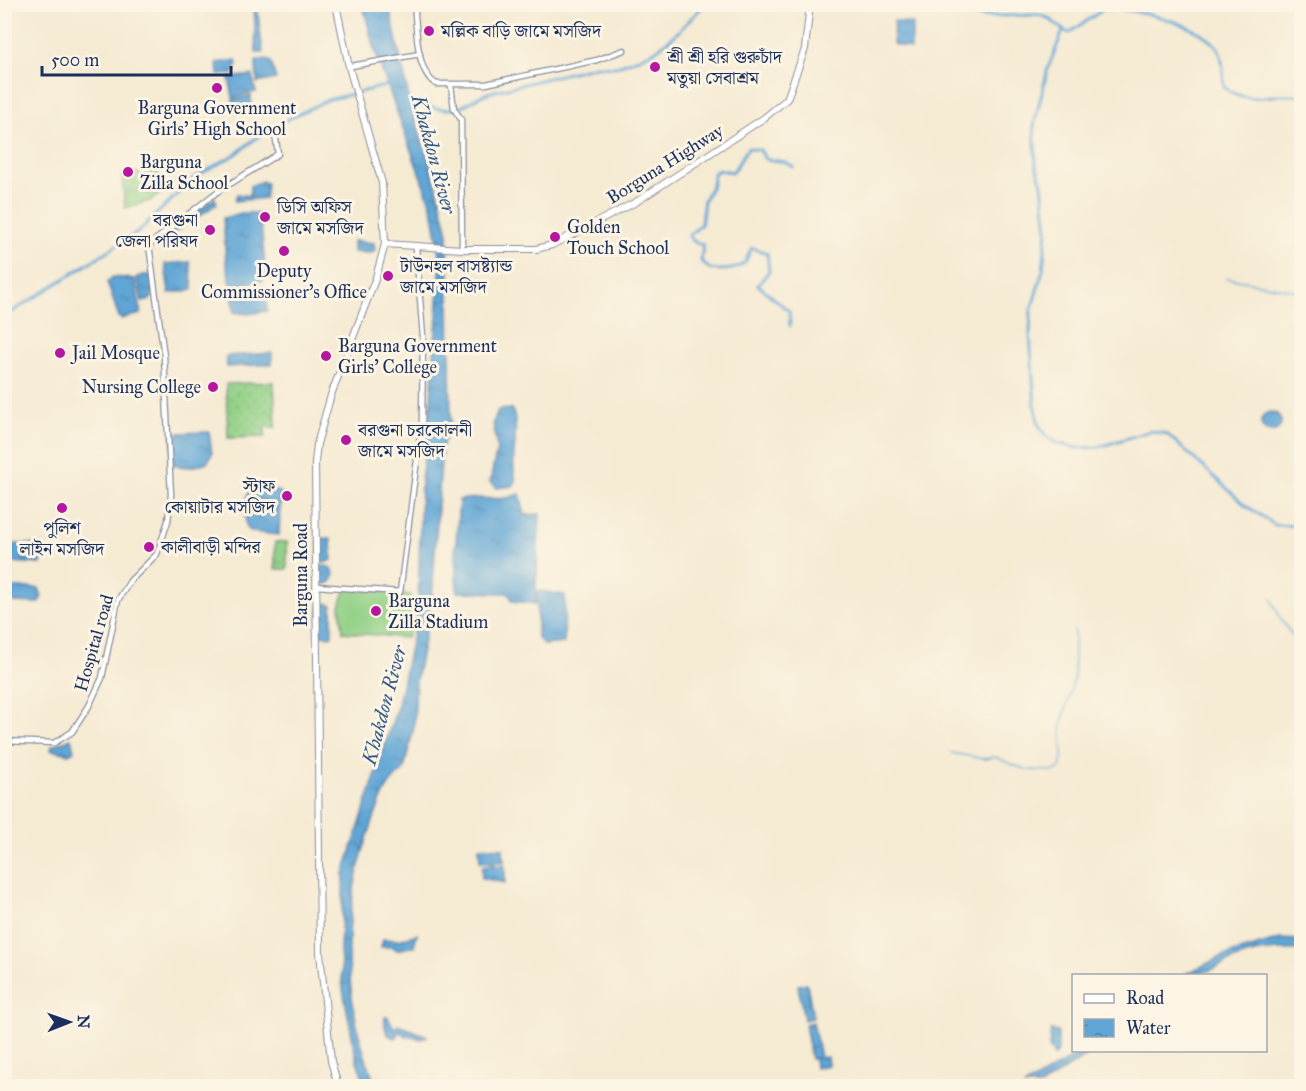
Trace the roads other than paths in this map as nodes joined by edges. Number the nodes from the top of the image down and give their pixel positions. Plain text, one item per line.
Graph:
1 (337, 4) edge
2 (414, 4) edge
3 (810, 4) edge
4 (624, 50) dead end
5 (420, 54) junction
6 (351, 66) junction
7 (353, 80) junction
8 (451, 85) junction
9 (271, 129) dead end
10 (385, 244) junction
11 (416, 248) junction
12 (459, 249) junction
13 (316, 586) junction
14 (4, 741) edge
15 (338, 1086) edge

1 - 6 main road, Barguna Road
1 - 7 main road, Barguna Road
2 - 5 street
3 - 12 main road, Borguna Highway
4 - 8 street
5 - 6 street
5 - 8 street
6 - 7 main road, Barguna Road
7 - 10 main road, Barguna Road
8 - 12 street
9 - 14 street, Hospital road
10 - 11 main road, Borguna Highway
10 - 13 main road, Barguna Road
11 - 12 main road, Borguna Highway
11 - 13 street
13 - 15 main road, Barguna Road

